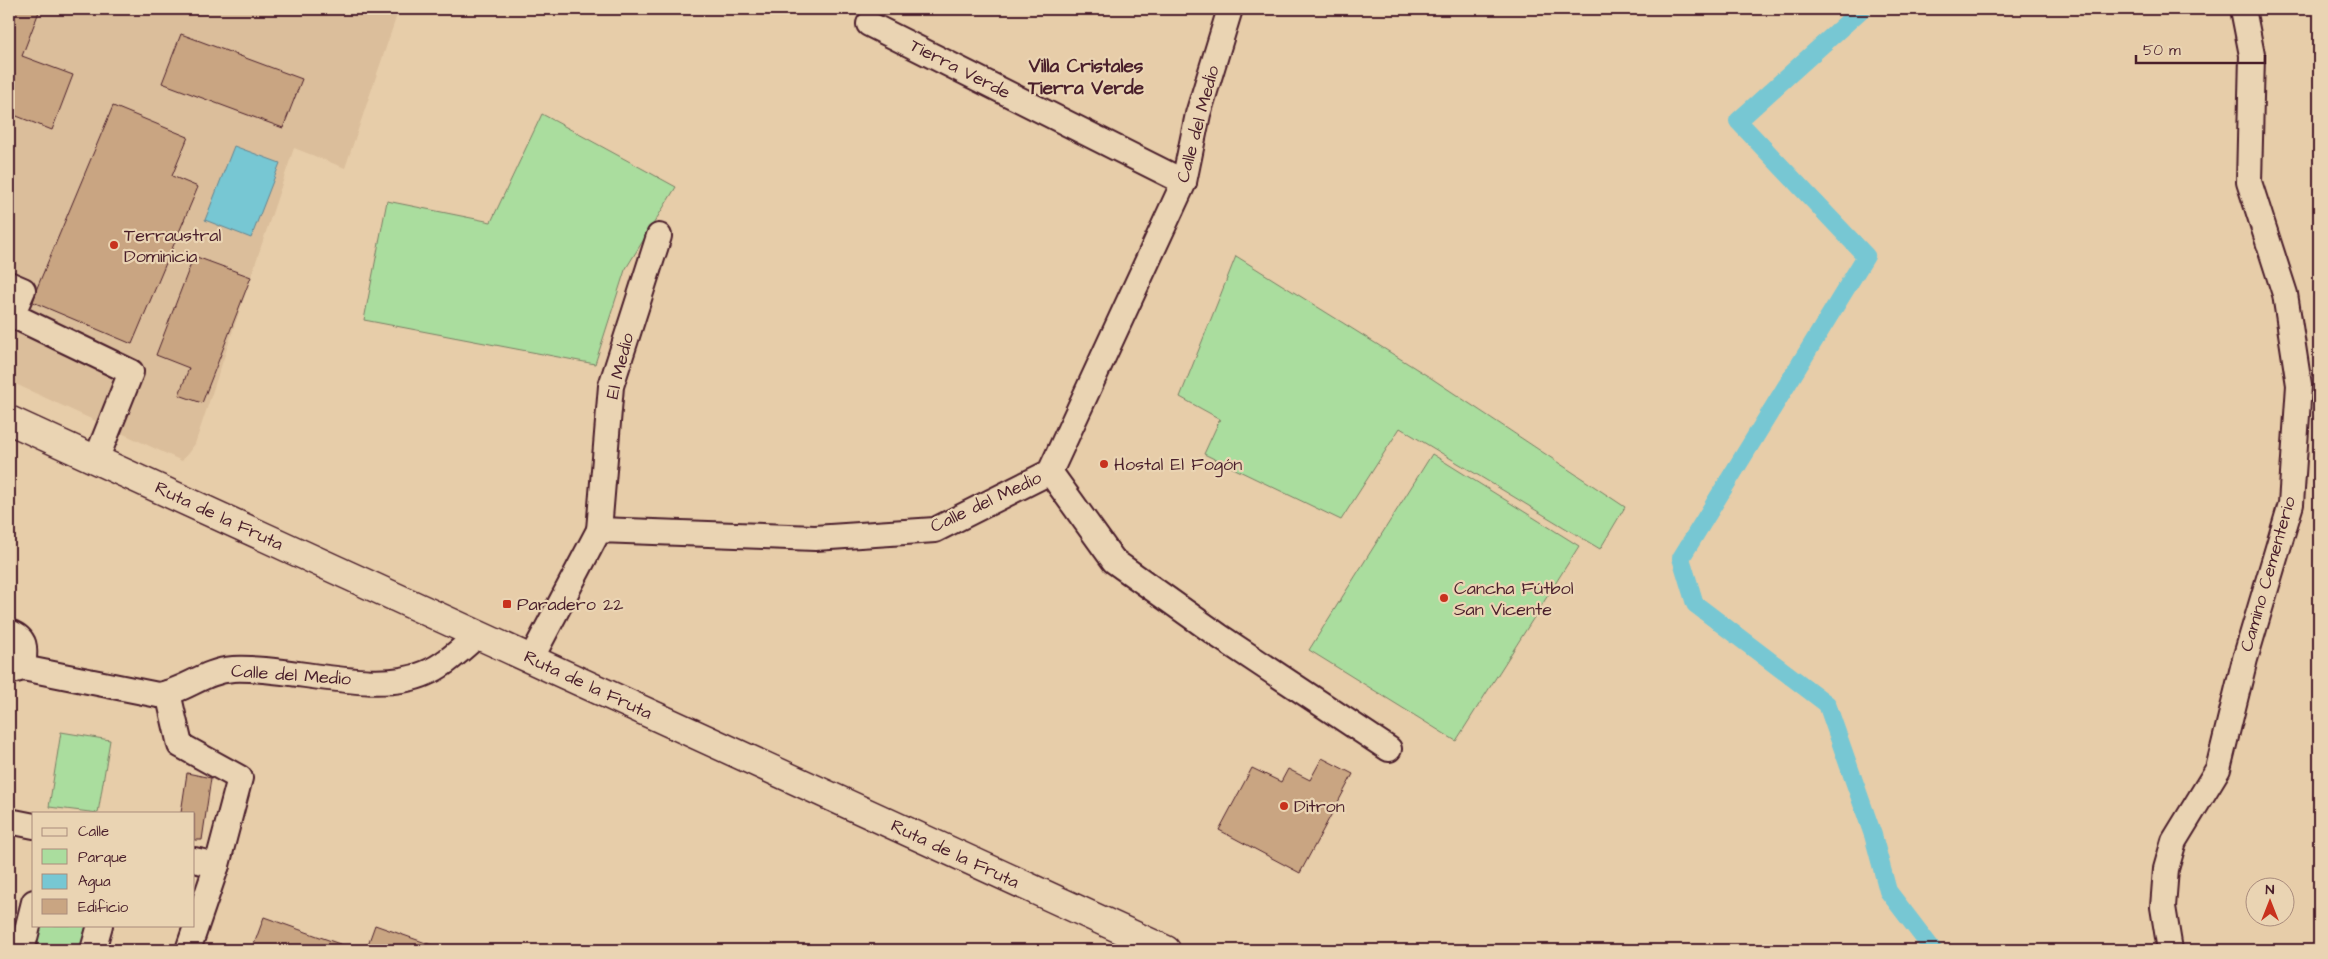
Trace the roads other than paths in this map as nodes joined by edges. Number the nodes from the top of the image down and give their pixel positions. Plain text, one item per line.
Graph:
1 (1230, 9) edge
2 (2243, 9) edge
3 (869, 24) dead end
4 (1184, 182) junction
5 (659, 236) dead end
6 (9, 284) edge
7 (9, 420) edge
8 (96, 460) junction
9 (1050, 472) junction
10 (599, 530) junction
11 (9, 632) edge
12 (478, 635) junction
13 (531, 658) junction
14 (16, 670) edge
15 (168, 693) junction
16 (1389, 749) dead end
17 (9, 821) edge
18 (32, 826) edge
19 (195, 860) edge
20 (217, 865) junction
21 (32, 910) edge
22 (100, 926) edge
23 (9, 949) edge
24 (14, 950) edge
25 (22, 950) edge
26 (93, 950) edge
27 (188, 950) edge
28 (1166, 950) edge
29 (2170, 950) edge

1 - 4 street, Calle del Medio
2 - 29 street, Camino Cementerio
3 - 4 street, Tierra Verde
4 - 9 street, Calle del Medio
5 - 10 street, El Medio
6 - 8 street
7 - 8 highway, Ruta de la Fruta
8 - 12 highway, Ruta de la Fruta
9 - 10 street, Calle del Medio
9 - 16 street
10 - 13 street
11 - 14 street
12 - 13 highway, Ruta de la Fruta
12 - 15 street, Calle del Medio
13 - 28 highway, Ruta de la Fruta
14 - 15 street, Calle del Medio
15 - 20 street
17 - 18 street
19 - 20 street
20 - 27 street
21 - 25 street
22 - 26 street
23 - 24 street

